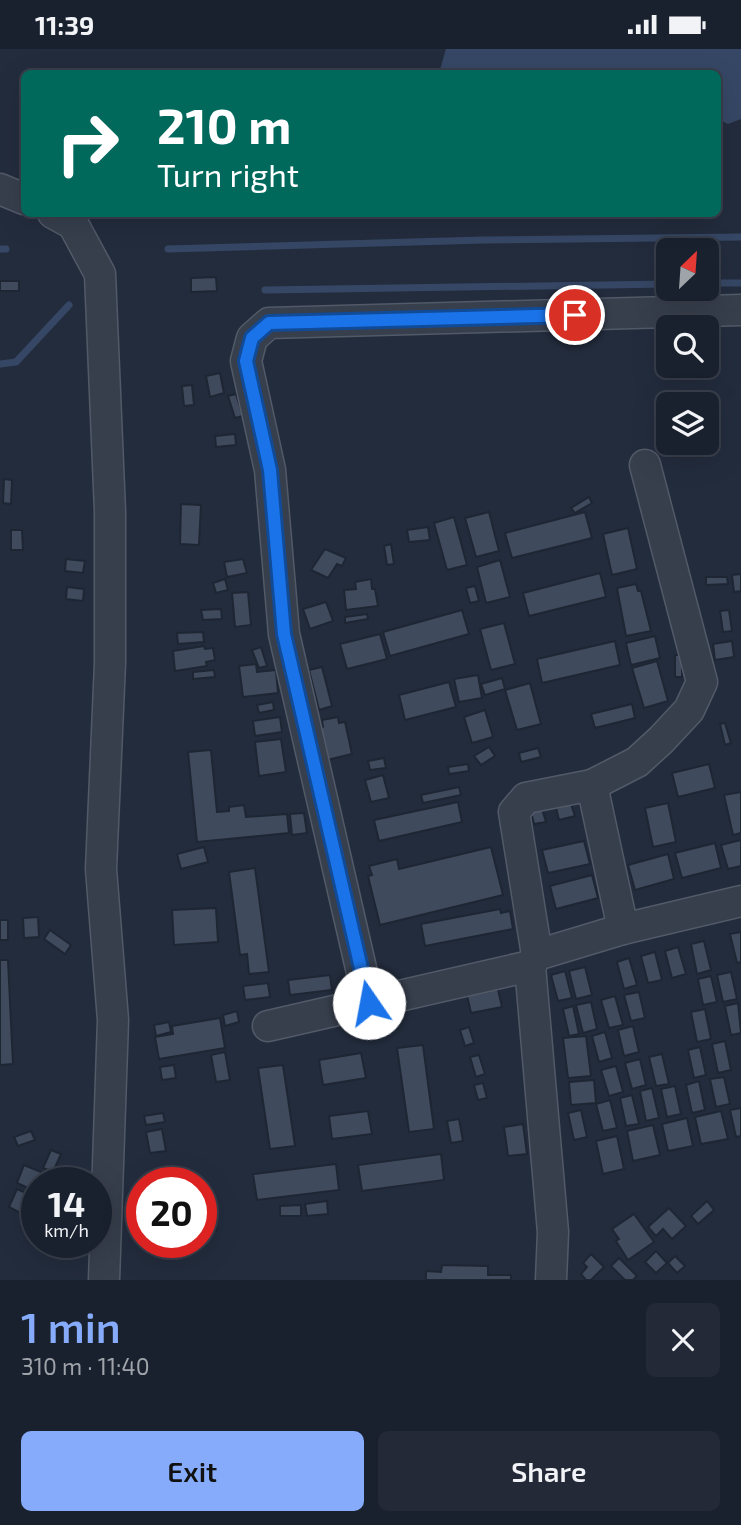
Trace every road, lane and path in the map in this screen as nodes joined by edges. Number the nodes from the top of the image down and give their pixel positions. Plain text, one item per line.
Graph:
1 (0, 189) edge
2 (21, 197) edge
3 (60, 217) edge
4 (741, 310) edge
5 (645, 465) dead end
6 (592, 785) junction
7 (741, 901) edge
8 (623, 929) junction
9 (534, 960) junction
10 (369, 1003) junction
11 (268, 1026) dead end
12 (104, 1280) edge
13 (551, 1280) edge

1 - 2 street
3 - 12 street
4 - 10 street
5 - 6 street
6 - 8 street
6 - 9 street
7 - 8 street
8 - 9 street
9 - 10 street
9 - 13 street
10 - 11 street

